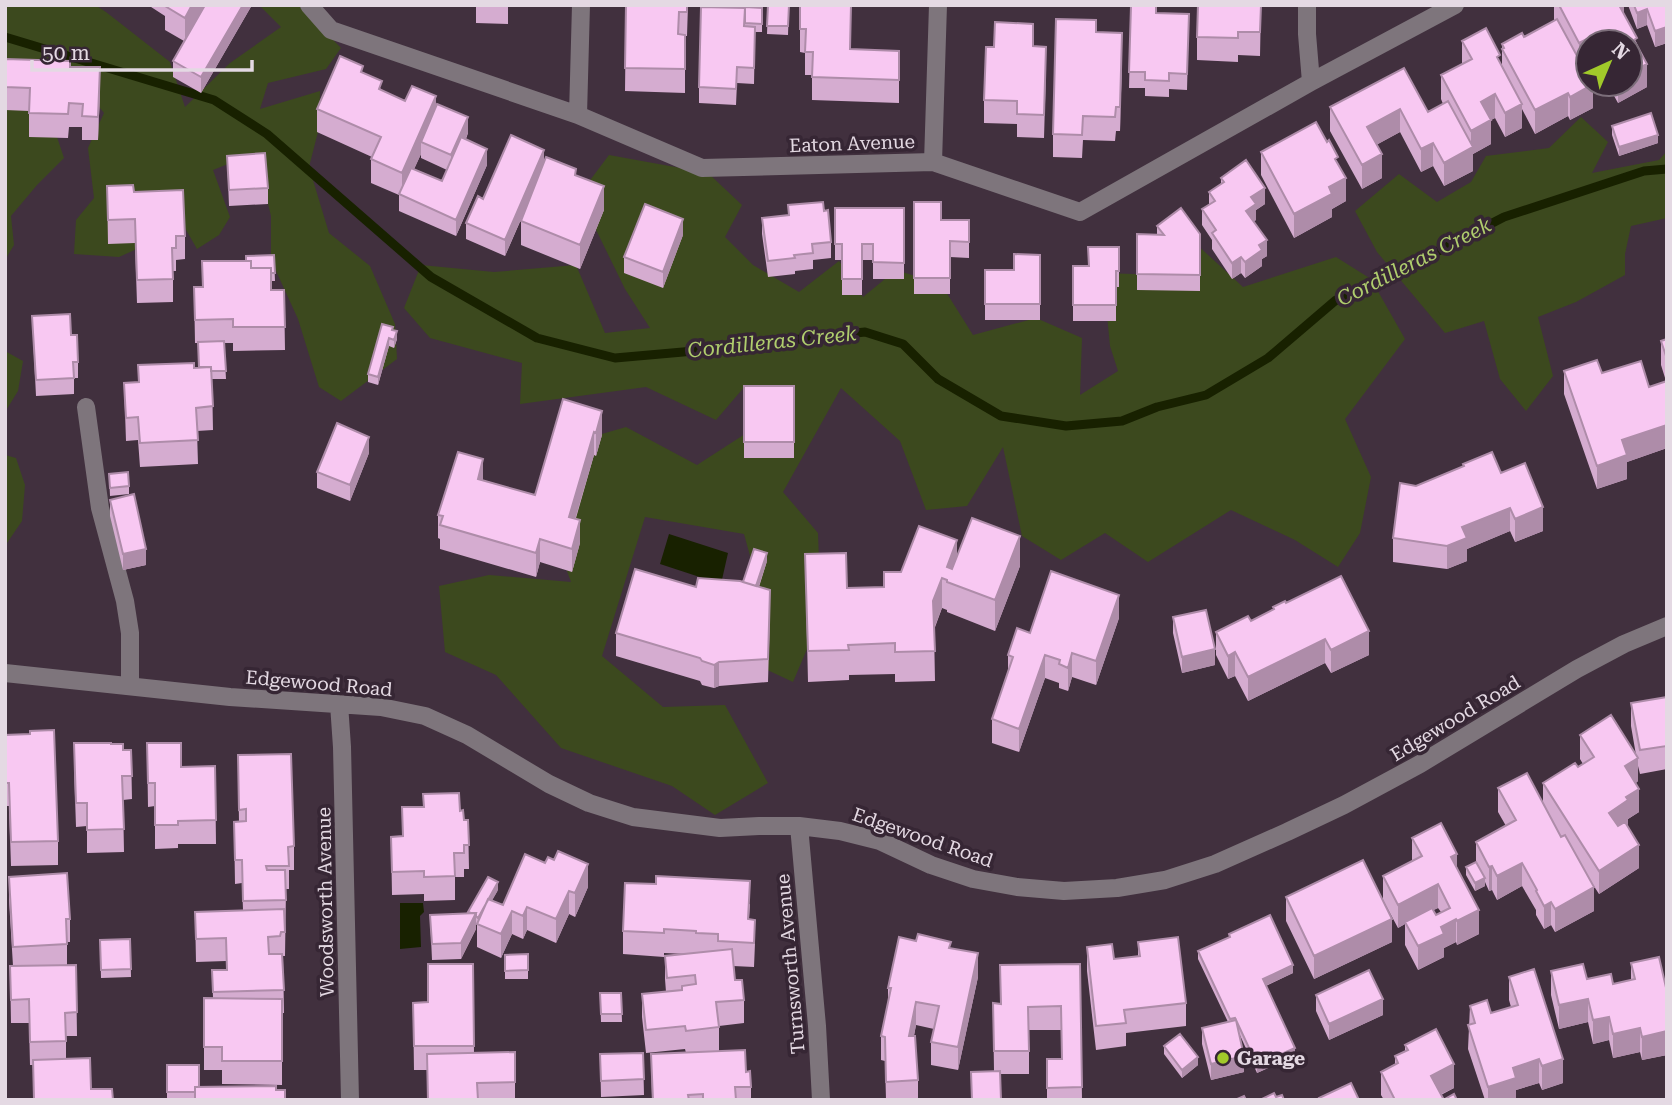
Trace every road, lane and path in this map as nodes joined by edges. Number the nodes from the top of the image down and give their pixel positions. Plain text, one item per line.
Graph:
1 (309, 5) edge
2 (581, 5) edge
3 (938, 5) edge
4 (1307, 5) edge
5 (1455, 5) edge
6 (1311, 82) junction
7 (578, 115) junction
8 (933, 162) junction
9 (86, 407) dead end
10 (1667, 626) edge
11 (5, 673) edge
12 (130, 686) junction
13 (339, 704) junction
14 (799, 826) junction
15 (350, 1100) edge
16 (821, 1100) edge

1 - 7 street, Eaton Avenue
2 - 7 street
3 - 8 street
4 - 6 street
5 - 6 street, Eaton Avenue
6 - 8 street, Eaton Avenue
7 - 8 street, Eaton Avenue
9 - 12 street
10 - 14 street, Edgewood Road
11 - 12 street, Edgewood Road
12 - 13 street, Edgewood Road
13 - 14 street, Edgewood Road
13 - 15 street, Woodsworth Avenue
14 - 16 street, Turnsworth Avenue

